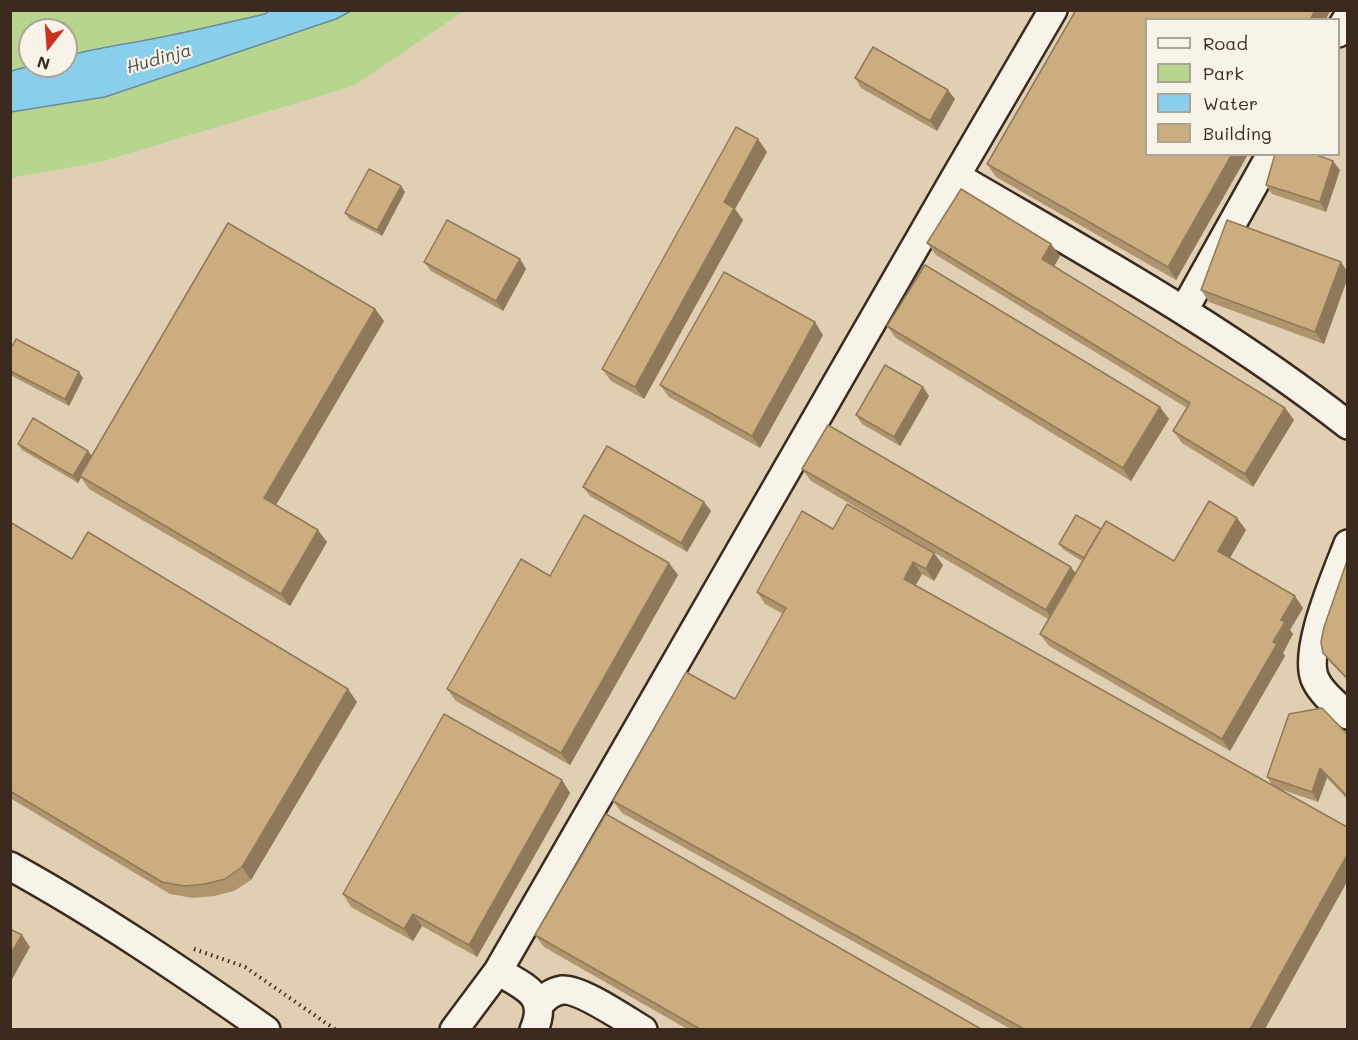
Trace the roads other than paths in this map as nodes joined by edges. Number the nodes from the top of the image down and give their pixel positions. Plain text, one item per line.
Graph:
1 (1053, 10) edge
2 (1270, 156) edge
3 (956, 176) junction
4 (1184, 310) junction
5 (1347, 425) edge
6 (1347, 544) edge
7 (1347, 715) edge
8 (10, 866) edge
9 (498, 971) junction
10 (536, 1017) edge
11 (266, 1029) edge
12 (454, 1029) edge
13 (643, 1029) edge

1 - 3 street
2 - 4 street
3 - 4 street
3 - 9 street
4 - 5 street
6 - 7 street
8 - 11 street
9 - 10 street
9 - 12 street
10 - 13 street

